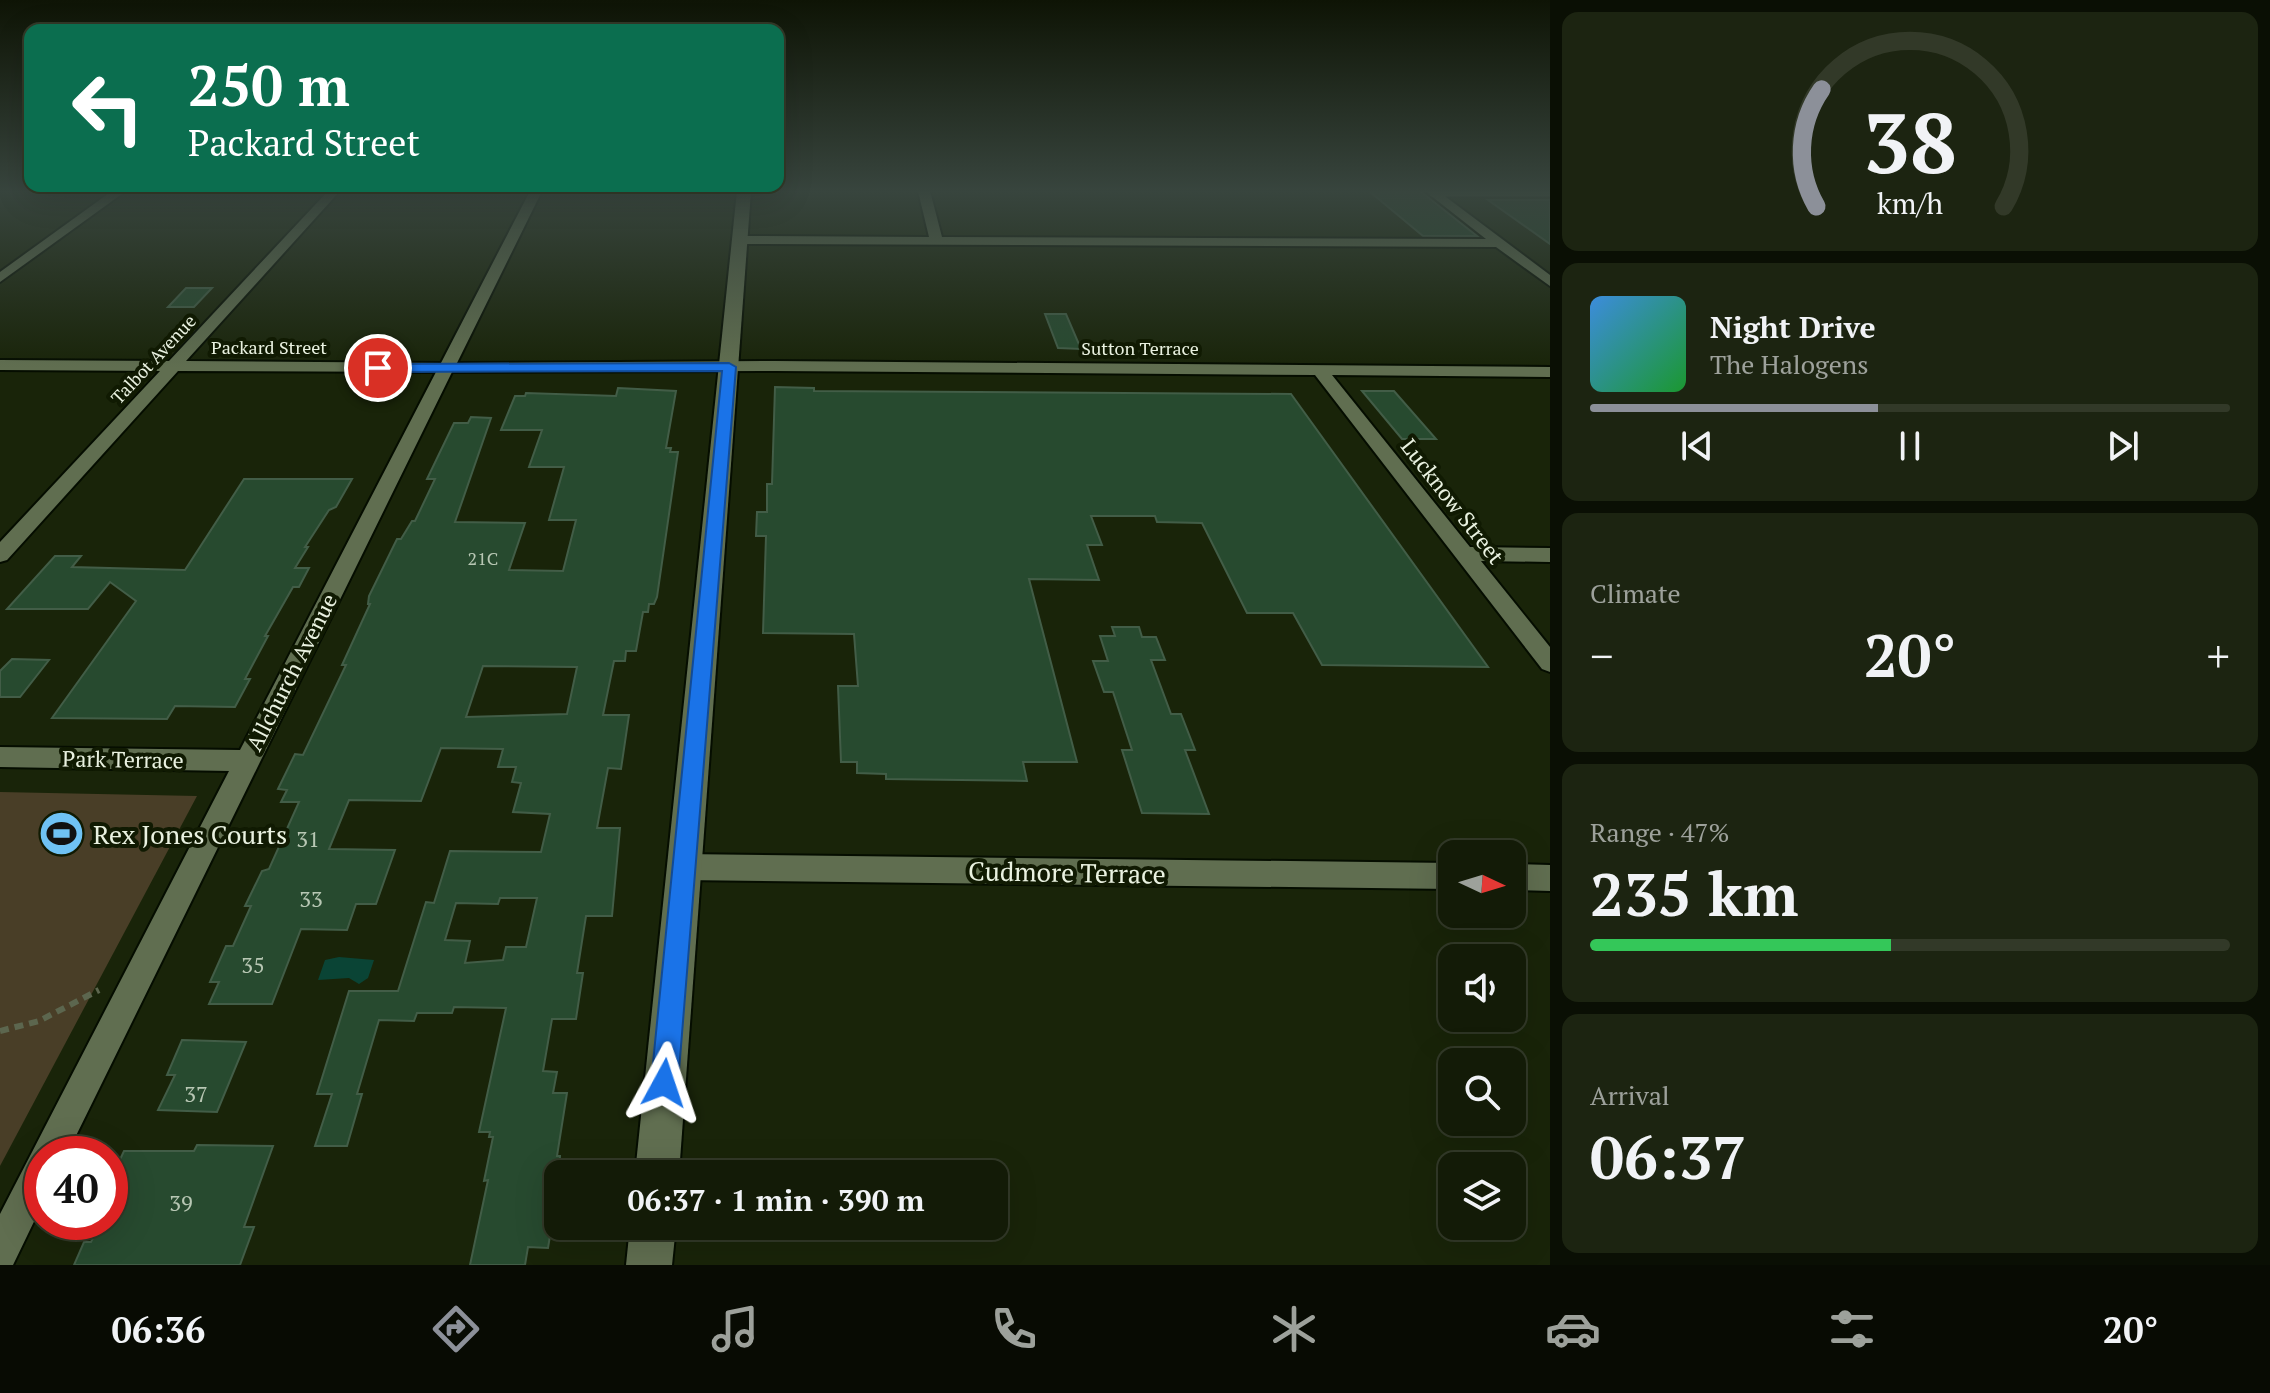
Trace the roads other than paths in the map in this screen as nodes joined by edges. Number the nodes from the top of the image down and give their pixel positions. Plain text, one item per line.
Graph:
1 (39, 250) edge
2 (280, 250) edge
3 (506, 250) edge
4 (740, 250) edge
5 (1508, 250) edge
6 (0, 278) edge
7 (1550, 282) edge
8 (0, 365) edge
9 (173, 366) junction
10 (729, 367) junction
11 (446, 368) junction
12 (1319, 369) junction
13 (1550, 372) edge
14 (1464, 554) junction
15 (0, 555) edge
16 (1550, 555) edge
17 (1550, 663) edge
18 (0, 757) edge
19 (246, 761) junction
20 (682, 867) junction
21 (1438, 876) edge
22 (1526, 877) edge
23 (1550, 878) edge
24 (58, 1136) edge
25 (658, 1160) edge
26 (24, 1204) edge
27 (652, 1240) edge
28 (0, 1252) edge
29 (649, 1265) edge

1 - 6 street
2 - 9 street, Talbot Avenue
3 - 11 street, Allchurch Avenue
4 - 10 street
5 - 7 street
8 - 9 street, Packard Street
9 - 11 street, Packard Street
9 - 15 street, Talbot Avenue
10 - 11 street, Packard Street
10 - 12 street, Sutton Terrace
10 - 20 street
11 - 19 street, Allchurch Avenue
12 - 13 street, Sutton Terrace
12 - 14 street, Lucknow Street
14 - 16 street
14 - 17 street, Lucknow Street
18 - 19 street, Park Terrace
19 - 24 street, Allchurch Avenue
20 - 21 street, Cudmore Terrace
20 - 25 street
22 - 23 street
26 - 28 street
27 - 29 street

